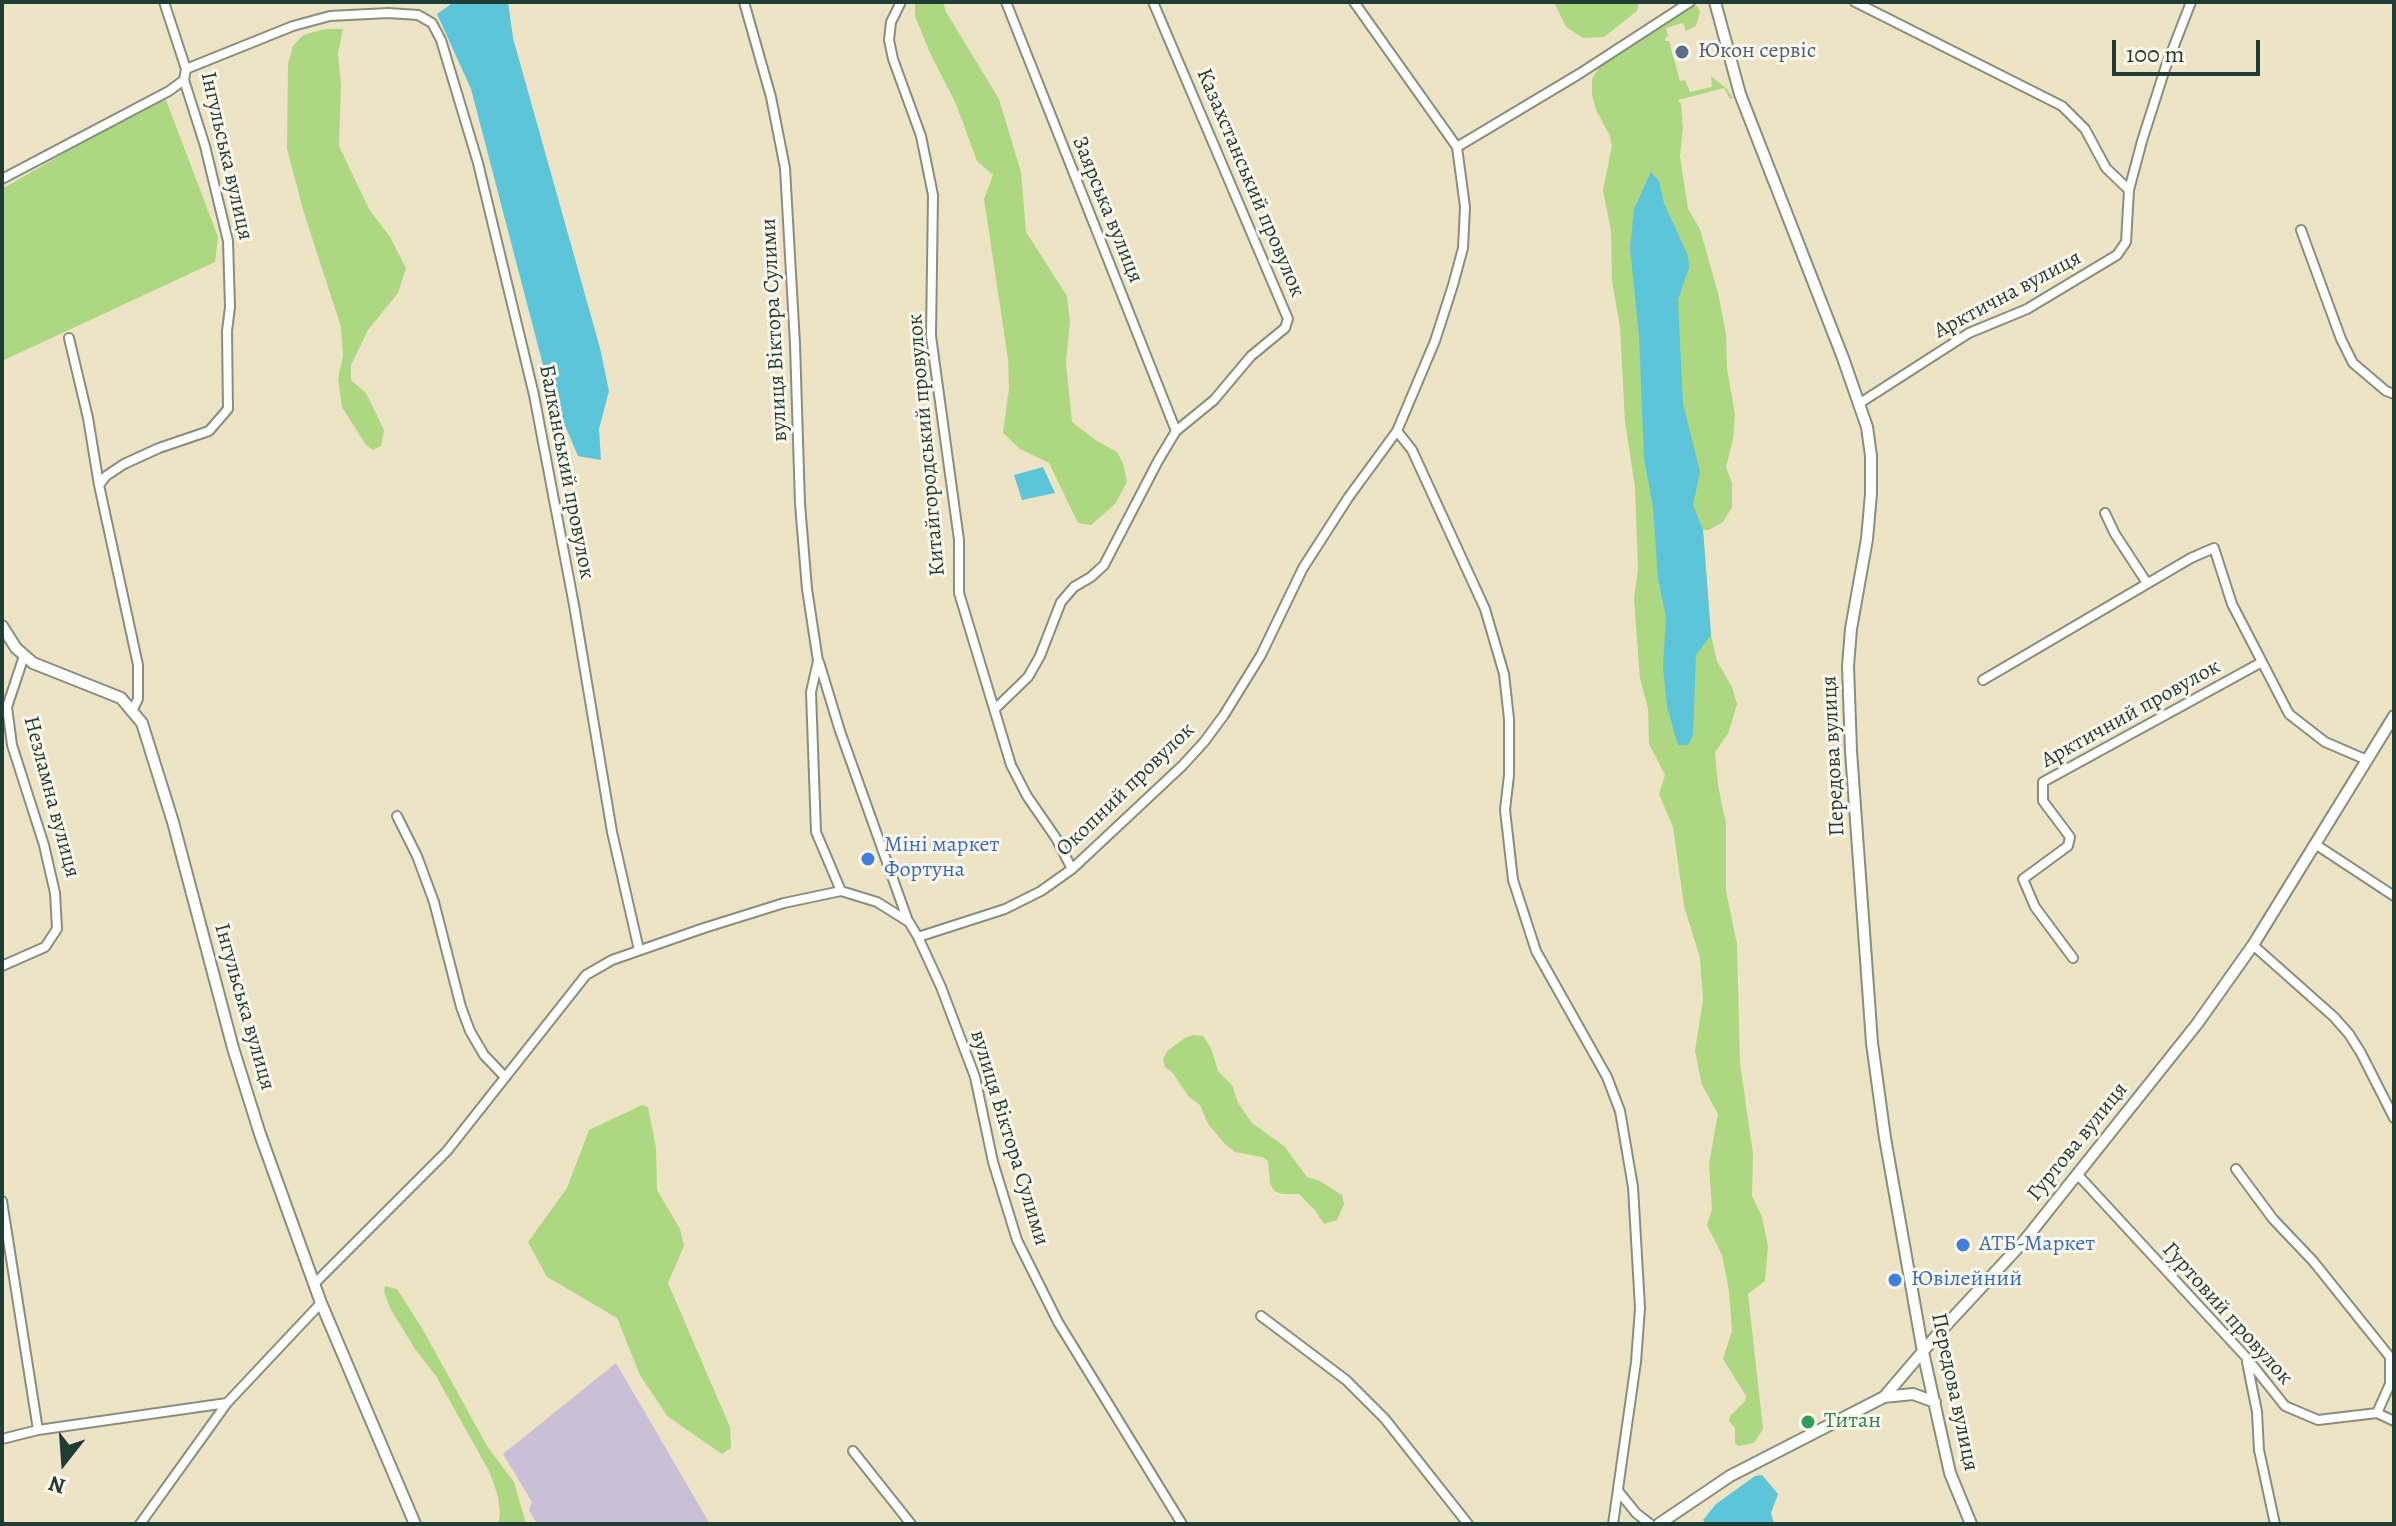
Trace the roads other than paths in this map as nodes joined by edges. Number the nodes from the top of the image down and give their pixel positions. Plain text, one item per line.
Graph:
1 (164, 2) edge
2 (744, 2) edge
3 (901, 2) edge
4 (1006, 2) edge
5 (1153, 2) edge
6 (1354, 2) edge
7 (1690, 2) edge
8 (1715, 2) edge
9 (1855, 2) edge
10 (2191, 2) edge
11 (1867, 5) edge
12 (186, 69) junction
13 (184, 80) junction
14 (1457, 147) junction
15 (3, 176) edge
16 (2129, 190) junction
17 (2301, 230) dead end
18 (69, 338) dead end
19 (2394, 394) edge
20 (1860, 403) junction
21 (1176, 431) junction
22 (1397, 431) junction
23 (99, 485) junction
24 (2105, 513) dead end
25 (2147, 583) junction
26 (2, 626) edge
27 (24, 656) junction
28 (818, 661) junction
29 (2262, 662) junction
30 (1983, 680) dead end
31 (996, 708) junction
32 (133, 709) junction
33 (2394, 716) edge
34 (2367, 760) junction
35 (397, 816) dead end
36 (2315, 844) junction
37 (1072, 869) junction
38 (841, 891) junction
39 (2394, 896) edge
40 (909, 922) junction
41 (918, 937) junction
42 (2253, 945) junction
43 (639, 950) junction
44 (2073, 958) dead end
45 (2, 966) edge
46 (505, 1077) junction
47 (2394, 1118) edge
48 (2236, 1169) dead end
49 (2078, 1175) junction
50 (2, 1201) edge
51 (314, 1284) junction
52 (321, 1303) junction
53 (1261, 1316) dead end
54 (1923, 1352) junction
55 (2246, 1357) junction
56 (1884, 1397) junction
57 (1935, 1402) junction
58 (227, 1403) junction
59 (2377, 1413) junction
60 (2394, 1421) edge
61 (38, 1430) junction
62 (2, 1439) edge
63 (853, 1451) dead end
64 (1619, 1492) junction
65 (140, 1524) edge
66 (415, 1524) edge
67 (911, 1524) edge
68 (1182, 1524) edge
69 (1468, 1524) edge
70 (1613, 1524) edge
71 (1650, 1524) edge
72 (1659, 1524) edge
73 (1971, 1524) edge
74 (2275, 1524) edge

1 - 12 street, Інгульська вулиця
2 - 28 street, вулиця Віктора Сулими
3 - 31 street, Китайгородський провулок
4 - 21 street, Заярська вулиця
5 - 21 street, Казахстанський провулок
6 - 14 street
7 - 14 street
8 - 20 street, Передова вулиця
9 - 11 street
10 - 16 street, Арктична вулиця
11 - 16 street
12 - 13 street, Інгульська вулиця
12 - 43 street, Балканський провулок
13 - 15 street
13 - 23 street, Інгульська вулиця
14 - 22 street, Окопний провулок
16 - 20 street, Арктична вулиця
17 - 19 street
18 - 23 street
20 - 54 street, Передова вулиця
21 - 31 street
22 - 37 street, Окопний провулок
22 - 64 street
23 - 32 street
24 - 25 street
25 - 29 street
25 - 30 street
26 - 27 street
27 - 32 street
27 - 45 street, Незламна вулиця
28 - 38 street, вулиця Віктора Сулими
28 - 40 street, вулиця Віктора Сулими
29 - 34 street
29 - 44 street, Арктичний провулок
31 - 37 street, Китайгородський провулок
32 - 51 street, Інгульська вулиця
33 - 34 street, Гуртова вулиця
34 - 36 street, Гуртова вулиця
35 - 46 street
36 - 39 street
36 - 42 street, Гуртова вулиця
37 - 41 street, Окопний провулок
38 - 40 street, вулиця Віктора Сулими
38 - 43 street
40 - 41 street, вулиця Віктора Сулими
41 - 68 street, вулиця Віктора Сулими
42 - 47 street
42 - 49 street, Гуртова вулиця
43 - 46 street
46 - 51 street
48 - 59 street
49 - 54 street, Гуртова вулиця
49 - 55 street, Гуртовий провулок
50 - 61 street
51 - 52 street, Інгульська вулиця
52 - 58 street
52 - 66 street, Інгульська вулиця
53 - 69 street
54 - 56 street, Гуртова вулиця
54 - 57 street, Передова вулиця
55 - 59 street, Гуртовий провулок
55 - 74 street
56 - 57 street
56 - 72 street, Гуртова вулиця
57 - 73 street, Передова вулиця
58 - 61 street
58 - 65 street
59 - 60 street
61 - 62 street
63 - 67 street
64 - 70 street
64 - 71 street

